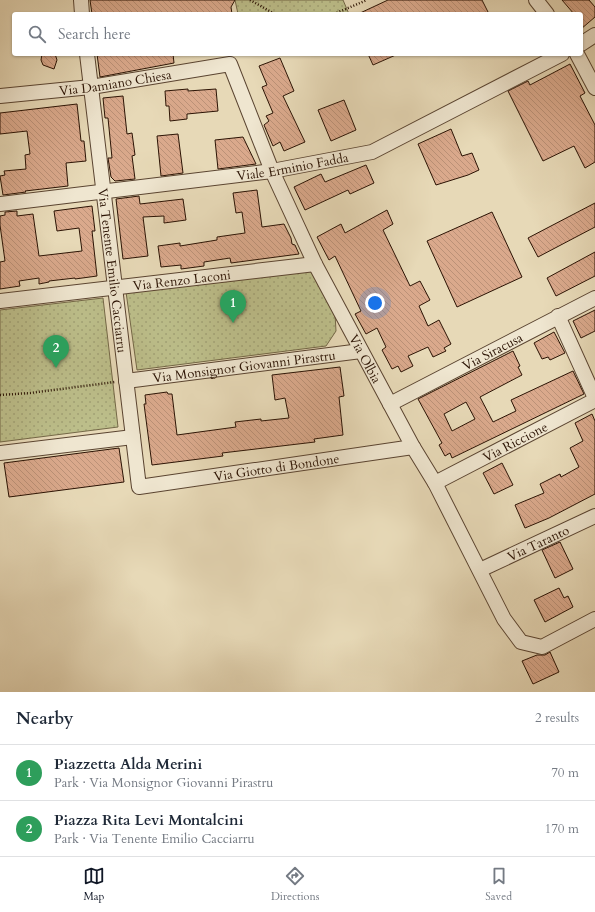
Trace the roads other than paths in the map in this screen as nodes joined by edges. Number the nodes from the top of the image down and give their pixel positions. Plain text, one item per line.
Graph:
1 (81, 0) edge
2 (536, 0) edge
3 (82, 12) edge
4 (545, 12) edge
5 (595, 35) edge
6 (583, 43) edge
7 (87, 56) edge
8 (558, 56) edge
9 (578, 56) edge
10 (230, 64) joint
11 (91, 87) junction
12 (595, 88) edge
13 (0, 96) edge
14 (272, 171) junction
15 (104, 192) junction
16 (0, 204) edge
17 (315, 264) junction
18 (116, 287) junction
19 (595, 298) edge
20 (0, 301) edge
21 (558, 316) junction
22 (361, 351) junction
23 (126, 381) junction
24 (595, 399) edge
25 (390, 404) junction
26 (133, 437) junction
27 (413, 447) junction
28 (0, 453) edge
29 (436, 483) junction
30 (139, 487) joint
31 (595, 516) edge
32 (480, 570) junction
33 (595, 619) edge

1 - 3 street
2 - 4 street
5 - 6 street
7 - 11 street, Via Tenente Emilio Cacciarru
8 - 14 street, Viale Erminio Fadda
9 - 12 street
10 - 11 street, Via Damiano Chiesa
10 - 14 street, Via Olbia
11 - 13 street, Via Damiano Chiesa
11 - 15 street, Via Tenente Emilio Cacciarru
14 - 15 street, Viale Erminio Fadda
14 - 17 street, Via Olbia
15 - 16 street, Viale Erminio Fadda
15 - 18 street, Via Tenente Emilio Cacciarru
17 - 18 street, Via Renzo Laconi
17 - 22 street, Via Olbia
18 - 20 street, Via Renzo Laconi
18 - 23 street, Via Tenente Emilio Cacciarru
19 - 21 street, Via Siracusa
21 - 24 street
21 - 25 street, Via Siracusa
22 - 23 street, Via Monsignor Giovanni Pirastru
22 - 25 street, Via Olbia
23 - 26 street, Via Tenente Emilio Cacciarru
24 - 29 street, Via Riccione
25 - 27 street, Via Olbia
26 - 28 street
26 - 30 street, Via Tenente Emilio Cacciarru
27 - 29 street, Via Olbia
27 - 30 street, Via Giotto di Bondone
29 - 32 street, Via Olbia
31 - 32 street, Via Taranto
32 - 33 street, Via Olbia

